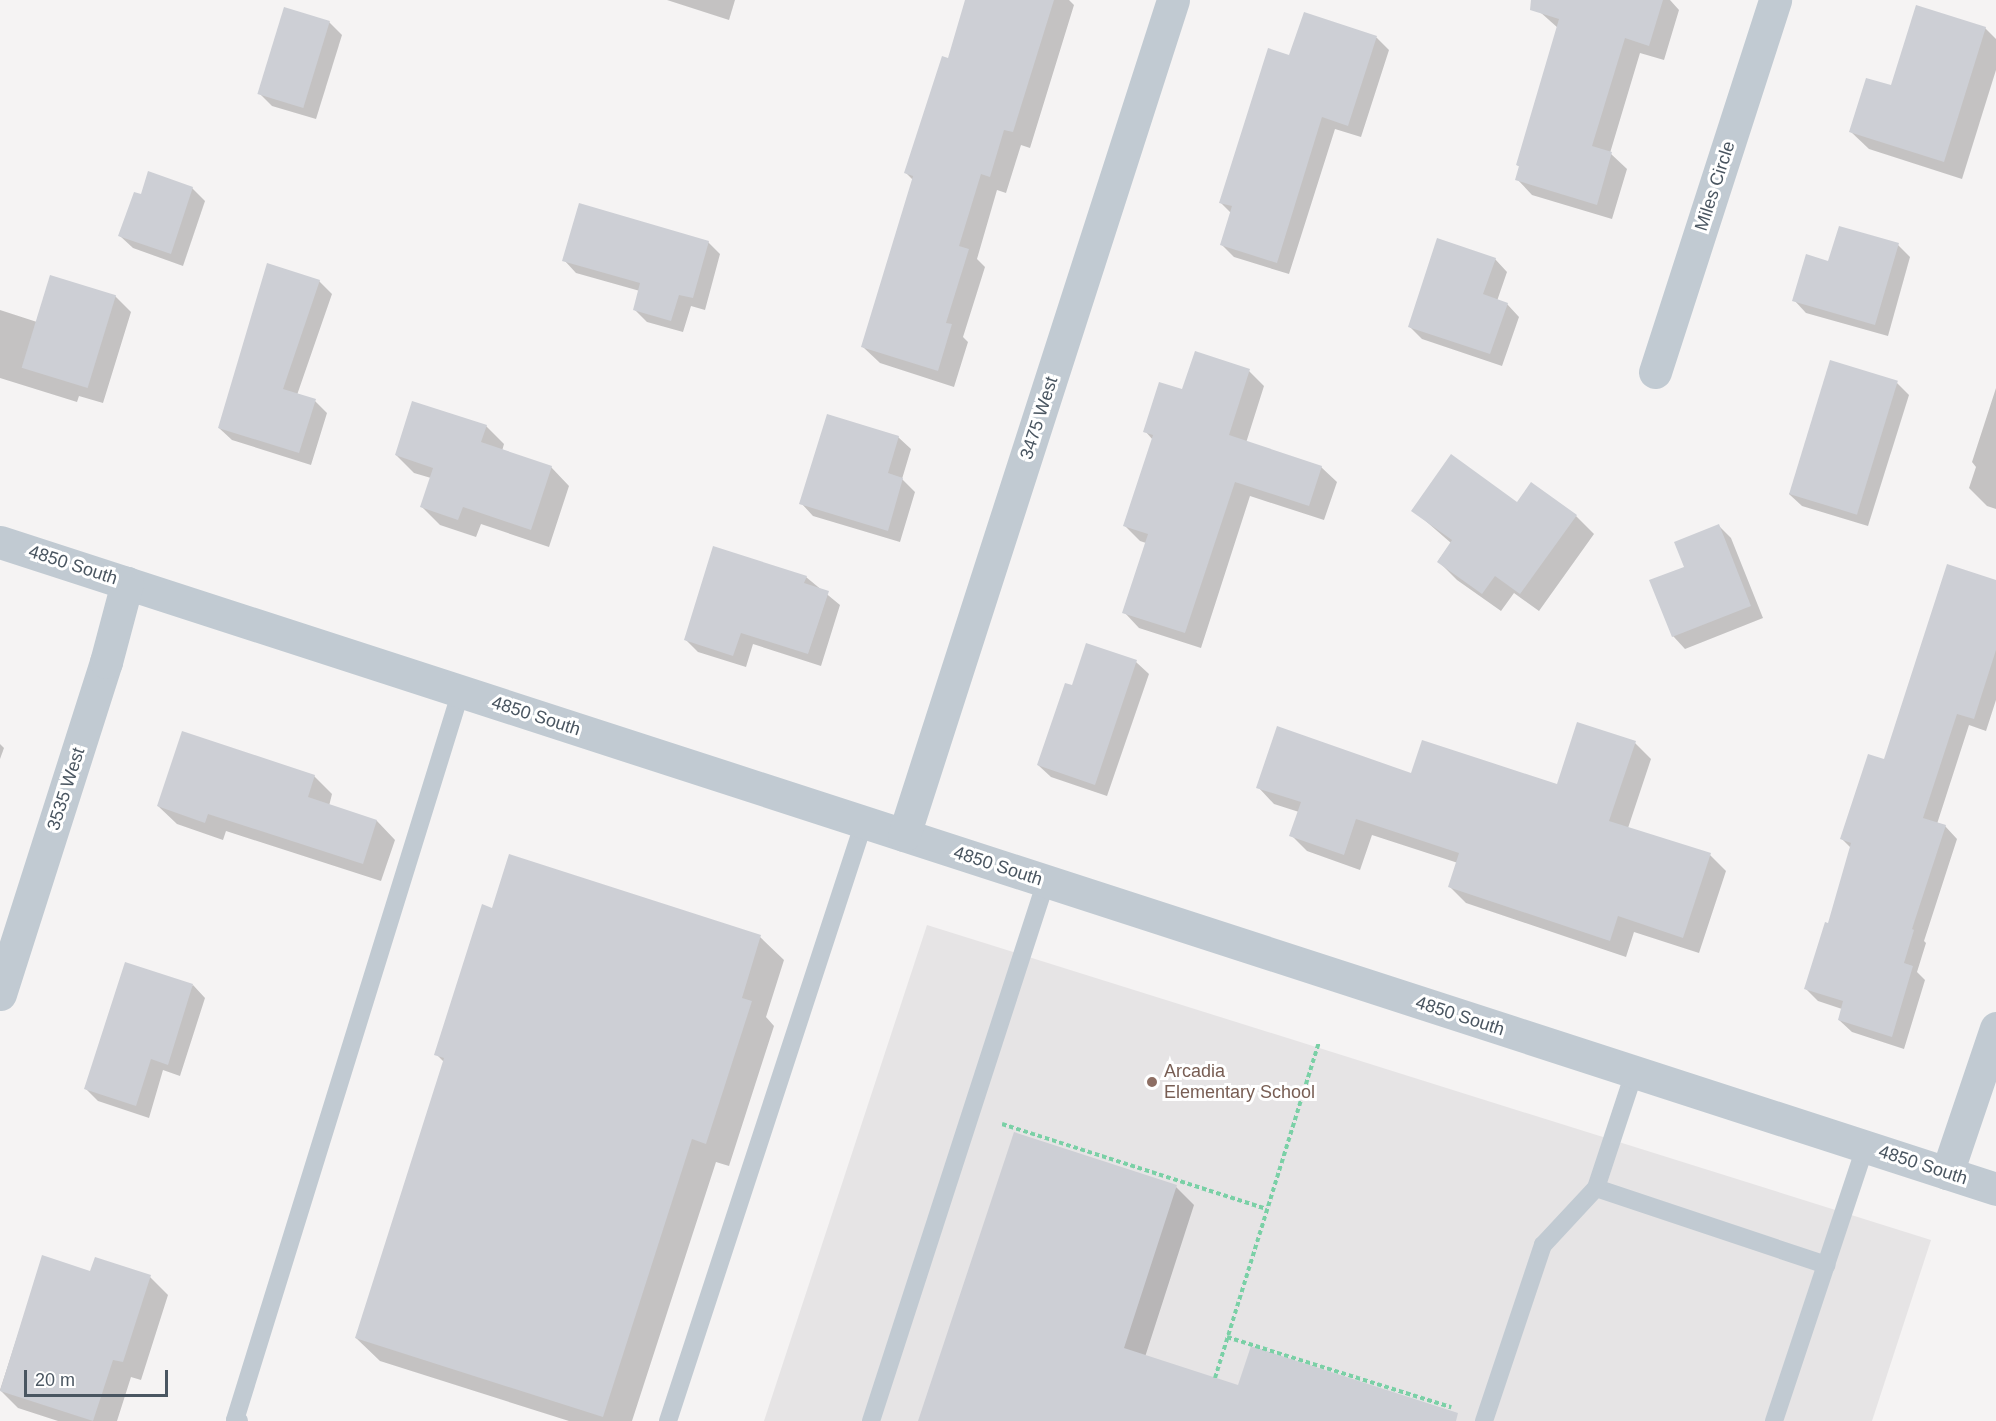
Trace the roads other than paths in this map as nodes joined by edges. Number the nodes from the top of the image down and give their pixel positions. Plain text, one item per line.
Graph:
1 (1173, 0) edge
2 (1775, 0) edge
3 (1655, 372) dead end
4 (0, 542) edge
5 (127, 583) junction
6 (461, 692) junction
7 (864, 822) junction
8 (904, 835) junction
9 (1046, 881) junction
10 (0, 994) edge
11 (1996, 1028) edge
12 (1634, 1072) junction
13 (1865, 1147) junction
14 (1947, 1173) junction
15 (1596, 1188) junction
16 (1996, 1189) edge
17 (1826, 1265) junction
18 (238, 1421) edge
19 (668, 1421) edge
20 (871, 1421) edge
21 (1484, 1421) edge
22 (1773, 1421) edge

1 - 8 street, 3475 West
2 - 3 street, Miles Circle
4 - 5 street, 4850 South
5 - 6 street, 4850 South
5 - 10 street, 3535 West
6 - 7 street, 4850 South
6 - 18 lane
7 - 8 street, 4850 South
7 - 19 lane
8 - 9 street, 4850 South
9 - 12 street, 4850 South
9 - 20 lane
11 - 14 street
12 - 13 street, 4850 South
12 - 15 lane
13 - 14 street, 4850 South
13 - 17 lane
14 - 16 street, 4850 South
15 - 17 lane
15 - 21 lane
17 - 22 lane

